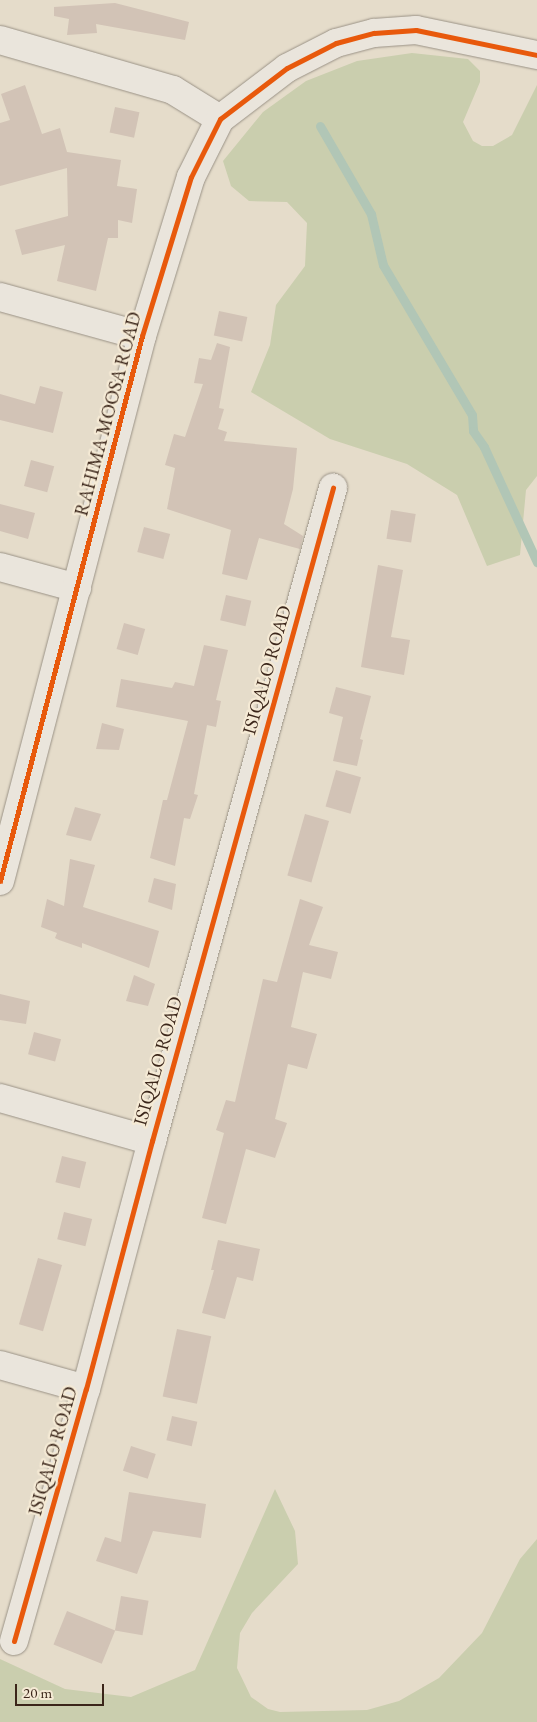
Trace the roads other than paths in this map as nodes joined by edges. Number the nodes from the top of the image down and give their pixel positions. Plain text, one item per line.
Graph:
1 (0, 40) edge
2 (537, 55) edge
3 (220, 118) junction
4 (0, 298) edge
5 (142, 336) junction
6 (333, 488) dead end
7 (0, 566) edge
8 (77, 588) junction
9 (4, 842) edge
10 (0, 881) edge
11 (0, 1098) edge
12 (152, 1141) junction
13 (0, 1365) edge
14 (86, 1389) junction
15 (14, 1641) dead end

1 - 3 street
2 - 3 street, RAHIMA MOOSA ROAD
3 - 5 street, RAHIMA MOOSA ROAD
4 - 5 street
5 - 8 street, RAHIMA MOOSA ROAD
6 - 12 street, ISIQALO ROAD
7 - 8 street
8 - 9 street, RAHIMA MOOSA ROAD
9 - 10 street, RAHIMA MOOSA ROAD
11 - 12 street
12 - 14 street, ISIQALO ROAD
13 - 14 street
14 - 15 street, ISIQALO ROAD

